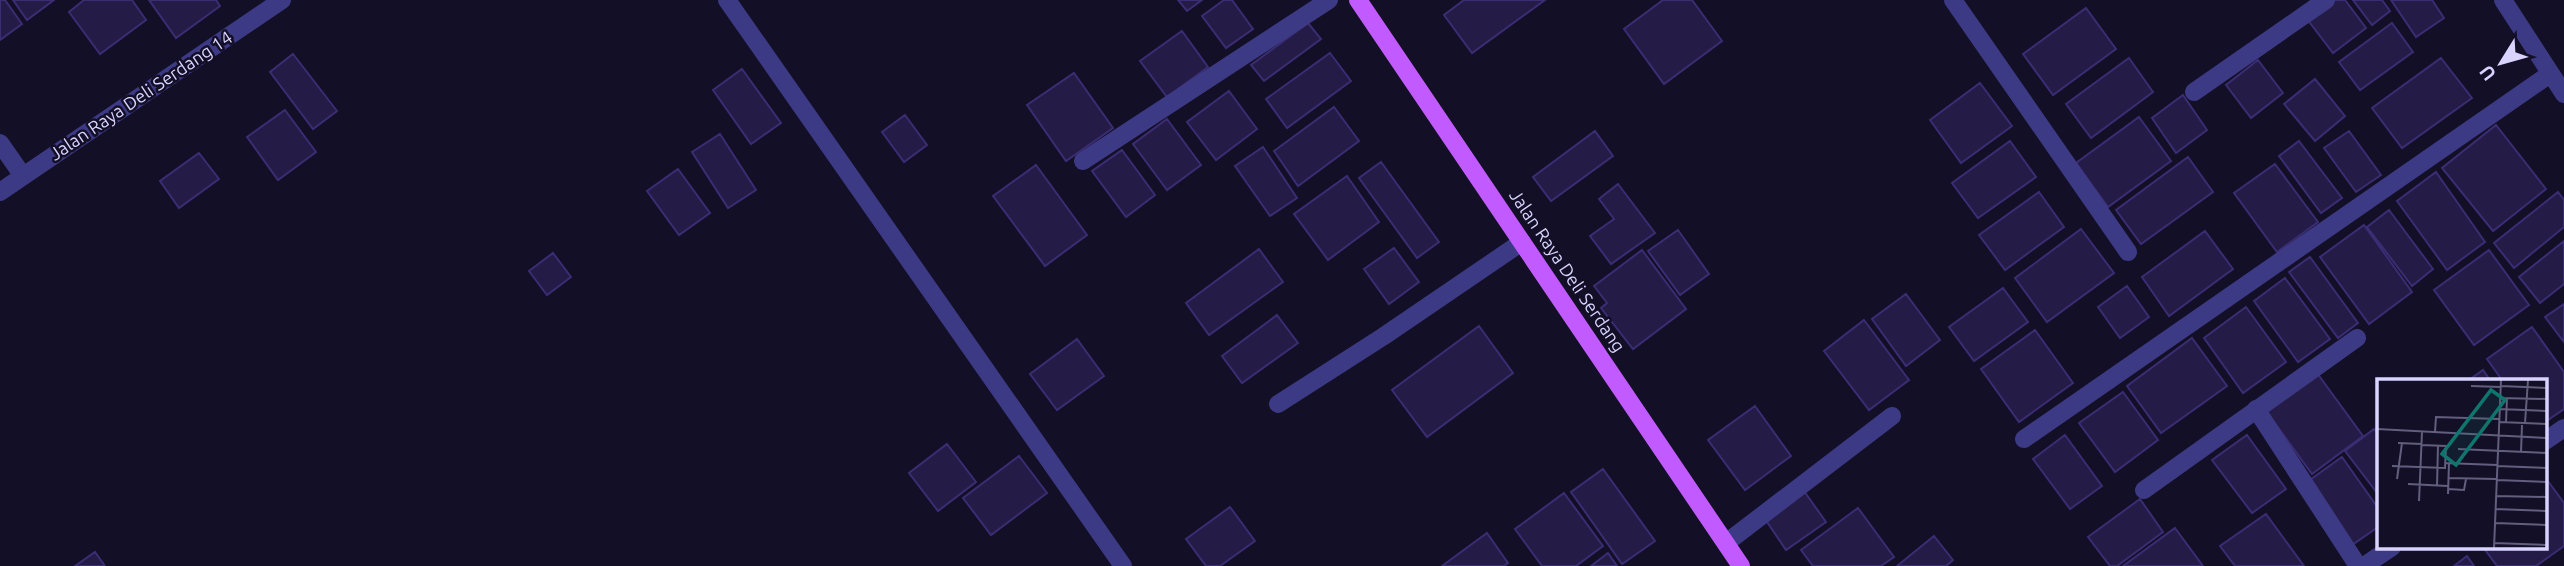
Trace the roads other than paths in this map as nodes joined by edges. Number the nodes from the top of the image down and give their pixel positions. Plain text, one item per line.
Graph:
1 (282, 0) edge
2 (727, 0) edge
3 (1329, 0) edge
4 (1358, 0) edge
5 (1953, 0) edge
6 (2326, 0) edge
7 (2503, 0) edge
8 (2550, 74) junction
9 (2194, 92) dead end
10 (2564, 94) edge
11 (0, 143) edge
12 (1083, 161) dead end
13 (23, 176) junction
14 (0, 192) edge
15 (1522, 242) junction
16 (2129, 252) dead end
17 (2357, 338) dead end
18 (1278, 404) dead end
19 (2256, 409) junction
20 (1892, 416) dead end
21 (2564, 428) edge
22 (2024, 439) dead end
23 (2546, 440) edge
24 (2144, 490) dead end
25 (1726, 543) junction
26 (2391, 548) edge
27 (1123, 566) edge
28 (1741, 566) edge
29 (2358, 566) edge
30 (2364, 566) edge

1 - 13 street, Jalan Raya Deli Serdang 14
2 - 27 street
3 - 12 street
4 - 15 main road, Jalan Raya Deli Serdang
5 - 16 street
6 - 9 street
7 - 8 street
8 - 10 street
8 - 22 street
11 - 13 street
13 - 14 street, Jalan Raya Deli Serdang 14
15 - 18 street
15 - 25 main road, Jalan Raya Deli Serdang
17 - 19 street
19 - 24 street
19 - 29 street
20 - 25 street
21 - 23 street
25 - 28 main road, Jalan Raya Deli Serdang
26 - 30 street

